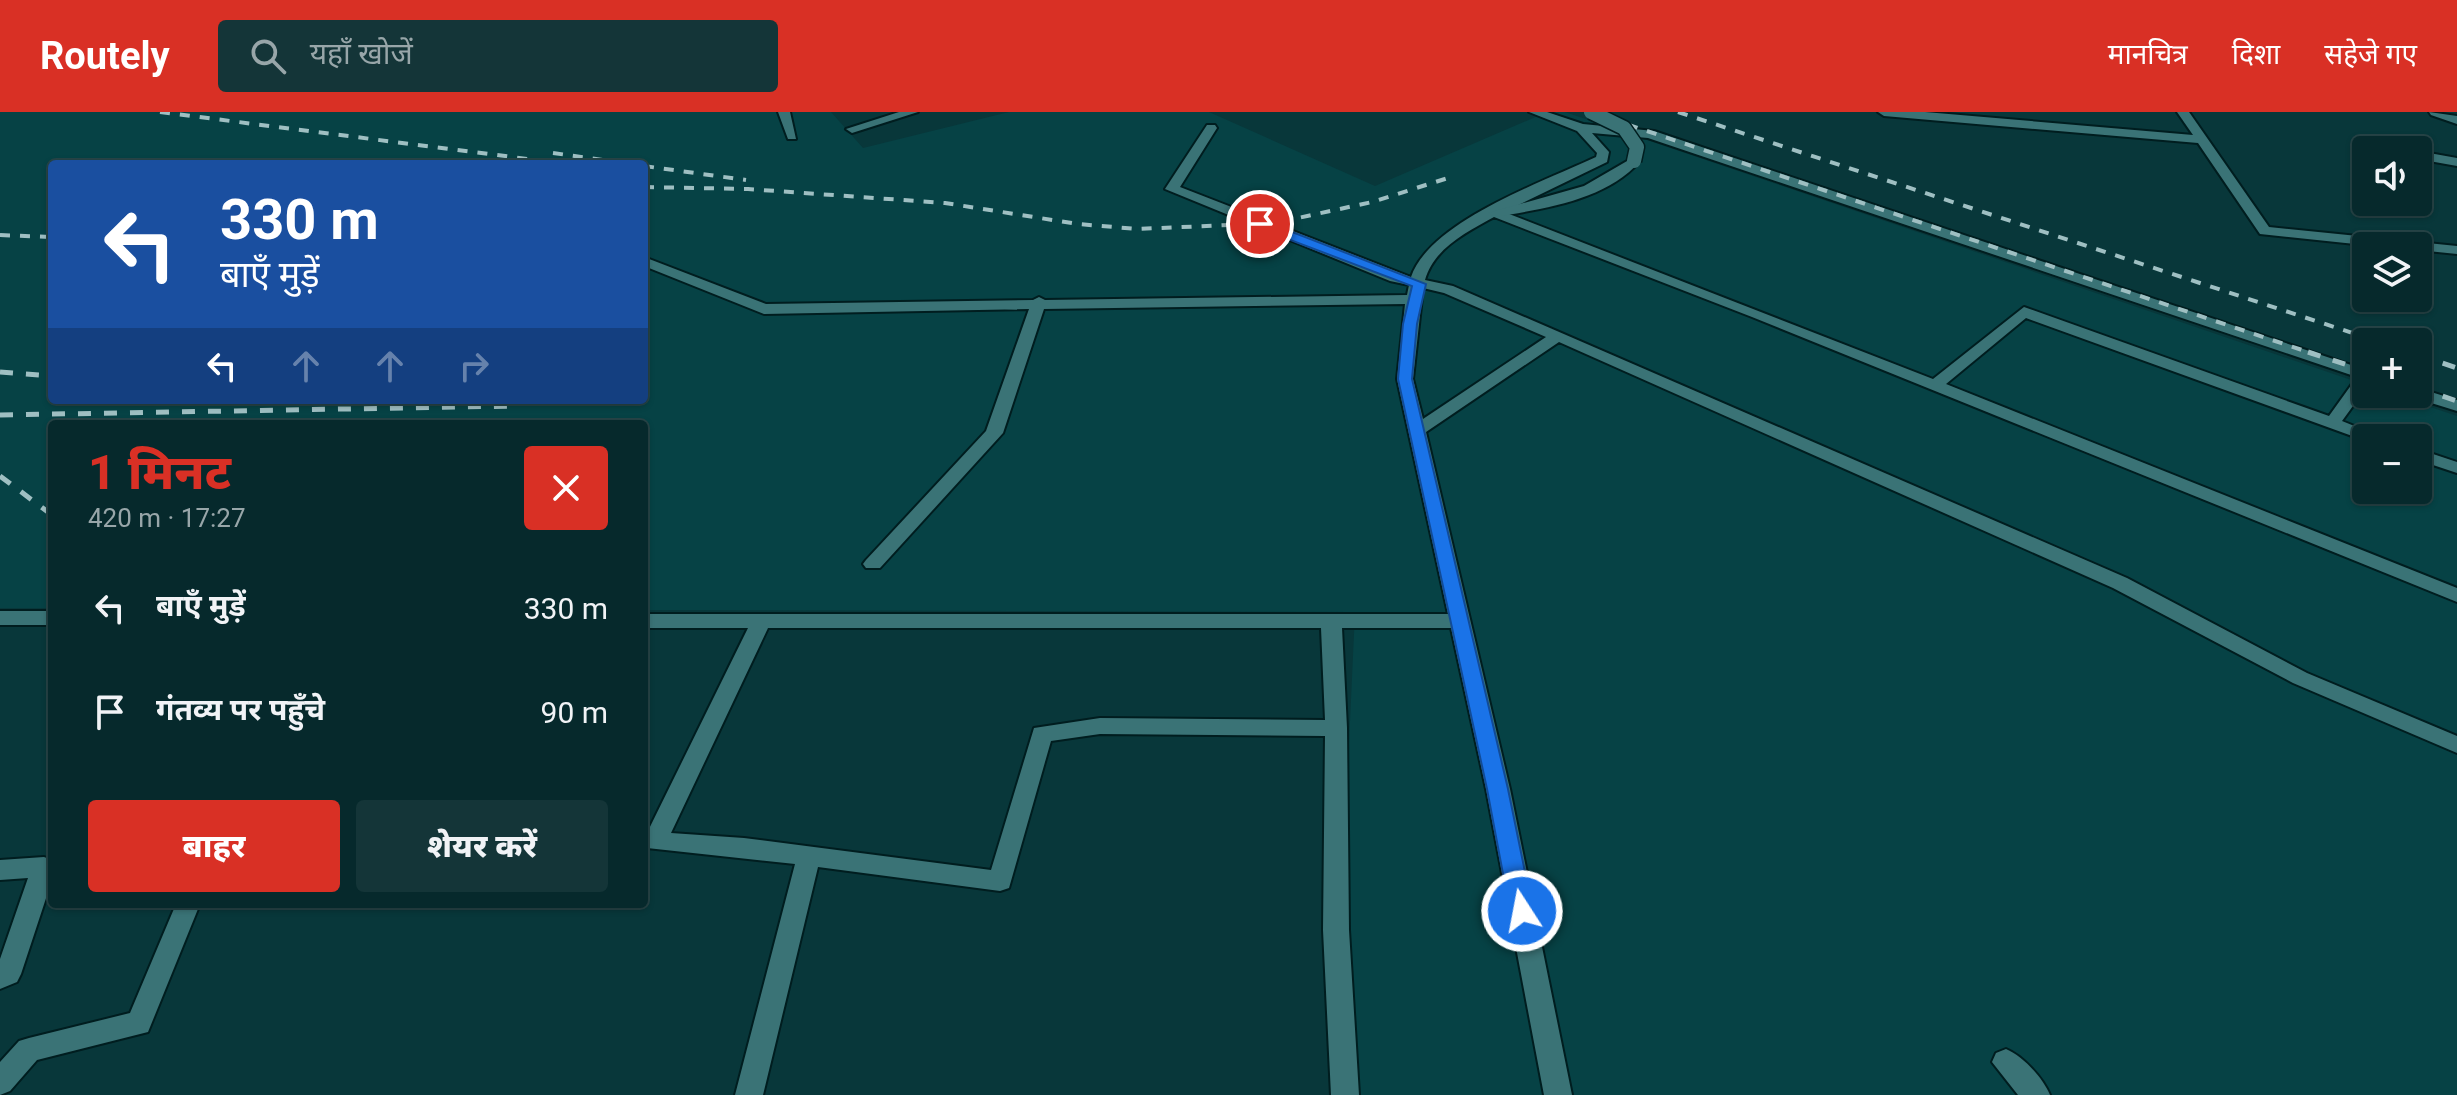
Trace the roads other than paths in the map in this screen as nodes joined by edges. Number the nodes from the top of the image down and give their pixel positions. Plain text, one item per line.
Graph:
1 (784, 112) edge
2 (912, 112) edge
3 (1535, 112) edge
4 (1591, 112) edge
5 (1884, 112) edge
6 (2183, 112) edge
7 (2435, 112) edge
8 (1927, 114) edge
9 (2457, 120) edge
10 (1211, 128) dead end
11 (1581, 128) junction
12 (852, 129) dead end
13 (792, 136) dead end
14 (2202, 140) junction
15 (2432, 158) edge
16 (2457, 162) edge
17 (1495, 213) junction
18 (2457, 250) edge
19 (648, 263) edge
20 (1417, 291) junction
21 (1039, 302) junction
22 (1557, 336) junction
23 (2352, 371) edge
24 (1935, 385) junction
25 (2352, 395) edge
26 (2432, 398) edge
27 (2457, 406) edge
28 (2332, 423) junction
29 (2352, 430) edge
30 (1416, 431) junction
31 (2432, 459) edge
32 (2457, 468) edge
33 (873, 564) dead end
34 (2457, 595) edge
35 (0, 618) edge
36 (48, 618) edge
37 (648, 621) edge
38 (1331, 621) junction
39 (1459, 621) junction
40 (761, 622) junction
41 (1336, 728) junction
42 (2457, 745) edge
43 (650, 846) edge
44 (809, 856) junction
45 (0, 870) edge
46 (186, 908) edge
47 (0, 978) edge
48 (2006, 1062) dead end
49 (0, 1082) edge
50 (749, 1095) edge
51 (1345, 1095) edge
52 (1558, 1095) edge
53 (2036, 1095) edge

1 - 13 street
2 - 12 street
3 - 11 street
4 - 17 street, bridge
5 - 8 street
6 - 14 street
7 - 9 street
8 - 14 street
10 - 20 street
11 - 17 street
11 - 23 street
14 - 18 street
15 - 16 street
17 - 20 street
17 - 24 street
19 - 21 street
20 - 21 street
20 - 22 street
20 - 30 street
21 - 33 street
22 - 30 street
22 - 42 street
24 - 28 street
24 - 34 street
25 - 28 street
26 - 27 street
28 - 29 street
30 - 39 street
31 - 32 street
35 - 36 street
37 - 40 street
38 - 39 street
38 - 40 street
38 - 41 street
39 - 52 street
40 - 43 street
41 - 44 street
41 - 51 street
43 - 44 street
44 - 50 street
45 - 47 street
46 - 49 street
48 - 53 street

